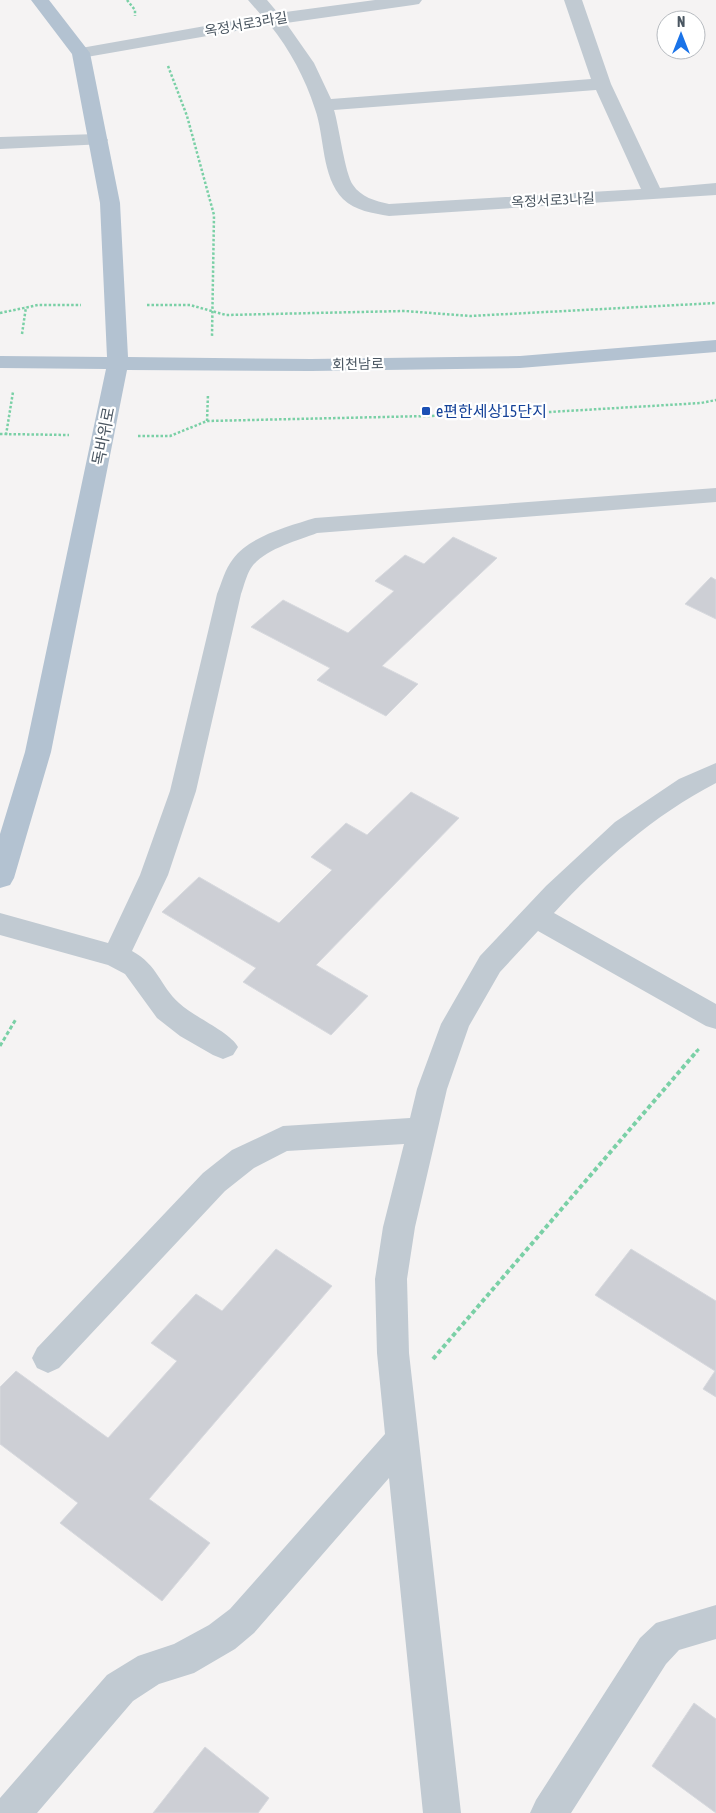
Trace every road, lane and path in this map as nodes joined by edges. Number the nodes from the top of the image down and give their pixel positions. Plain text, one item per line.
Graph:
1 (40, 0) edge
2 (257, 0) edge
3 (412, 0) edge
4 (573, 0) edge
5 (275, 19) junction
6 (81, 53) junction
7 (163, 62) dead end
8 (602, 84) junction
9 (323, 105) junction
10 (98, 140) junction
11 (0, 143) edge
12 (716, 188) edge
13 (653, 194) junction
14 (716, 303) edge
15 (38, 305) dead end
16 (190, 305) dead end
17 (214, 312) junction
18 (0, 313) edge
19 (716, 346) edge
20 (0, 362) edge
21 (118, 362) junction
22 (716, 400) edge
23 (0, 434) edge
24 (6, 435) dead end
25 (170, 436) dead end
26 (716, 495) edge
27 (716, 772) edge
28 (0, 878) edge
29 (535, 916) junction
30 (0, 924) edge
31 (116, 956) junction
32 (716, 1018) edge
33 (16, 1019) dead end
34 (703, 1044) dead end
35 (0, 1046) edge
36 (223, 1047) dead end
37 (422, 1130) junction
38 (48, 1358) dead end
39 (398, 1400) junction
40 (402, 1439) junction
41 (716, 1622) edge
42 (12, 1813) edge
43 (442, 1813) edge
44 (549, 1813) edge

1 - 6 main road, 독바위로
2 - 5 street
3 - 5 street, 옥정서로3라길
4 - 8 street
5 - 6 street, 옥정서로3라길
5 - 9 street
6 - 10 main road, 독바위로
7 - 17 path
8 - 9 street
8 - 13 street
9 - 13 street, 옥정서로3나길
10 - 11 street
10 - 21 main road, 독바위로
12 - 13 street, 옥정서로3나길
14 - 17 path
15 - 18 path
16 - 17 path
19 - 21 main road, 회천남로
20 - 21 main road, 회천남로
21 - 28 main road, 독바위로
22 - 25 path
23 - 24 path
26 - 31 street
27 - 29 street
29 - 32 street
29 - 37 street
30 - 31 street
31 - 36 street
33 - 35 path
34 - 39 path
37 - 38 street
37 - 39 street
39 - 40 street
40 - 42 street
40 - 43 street
41 - 44 street

